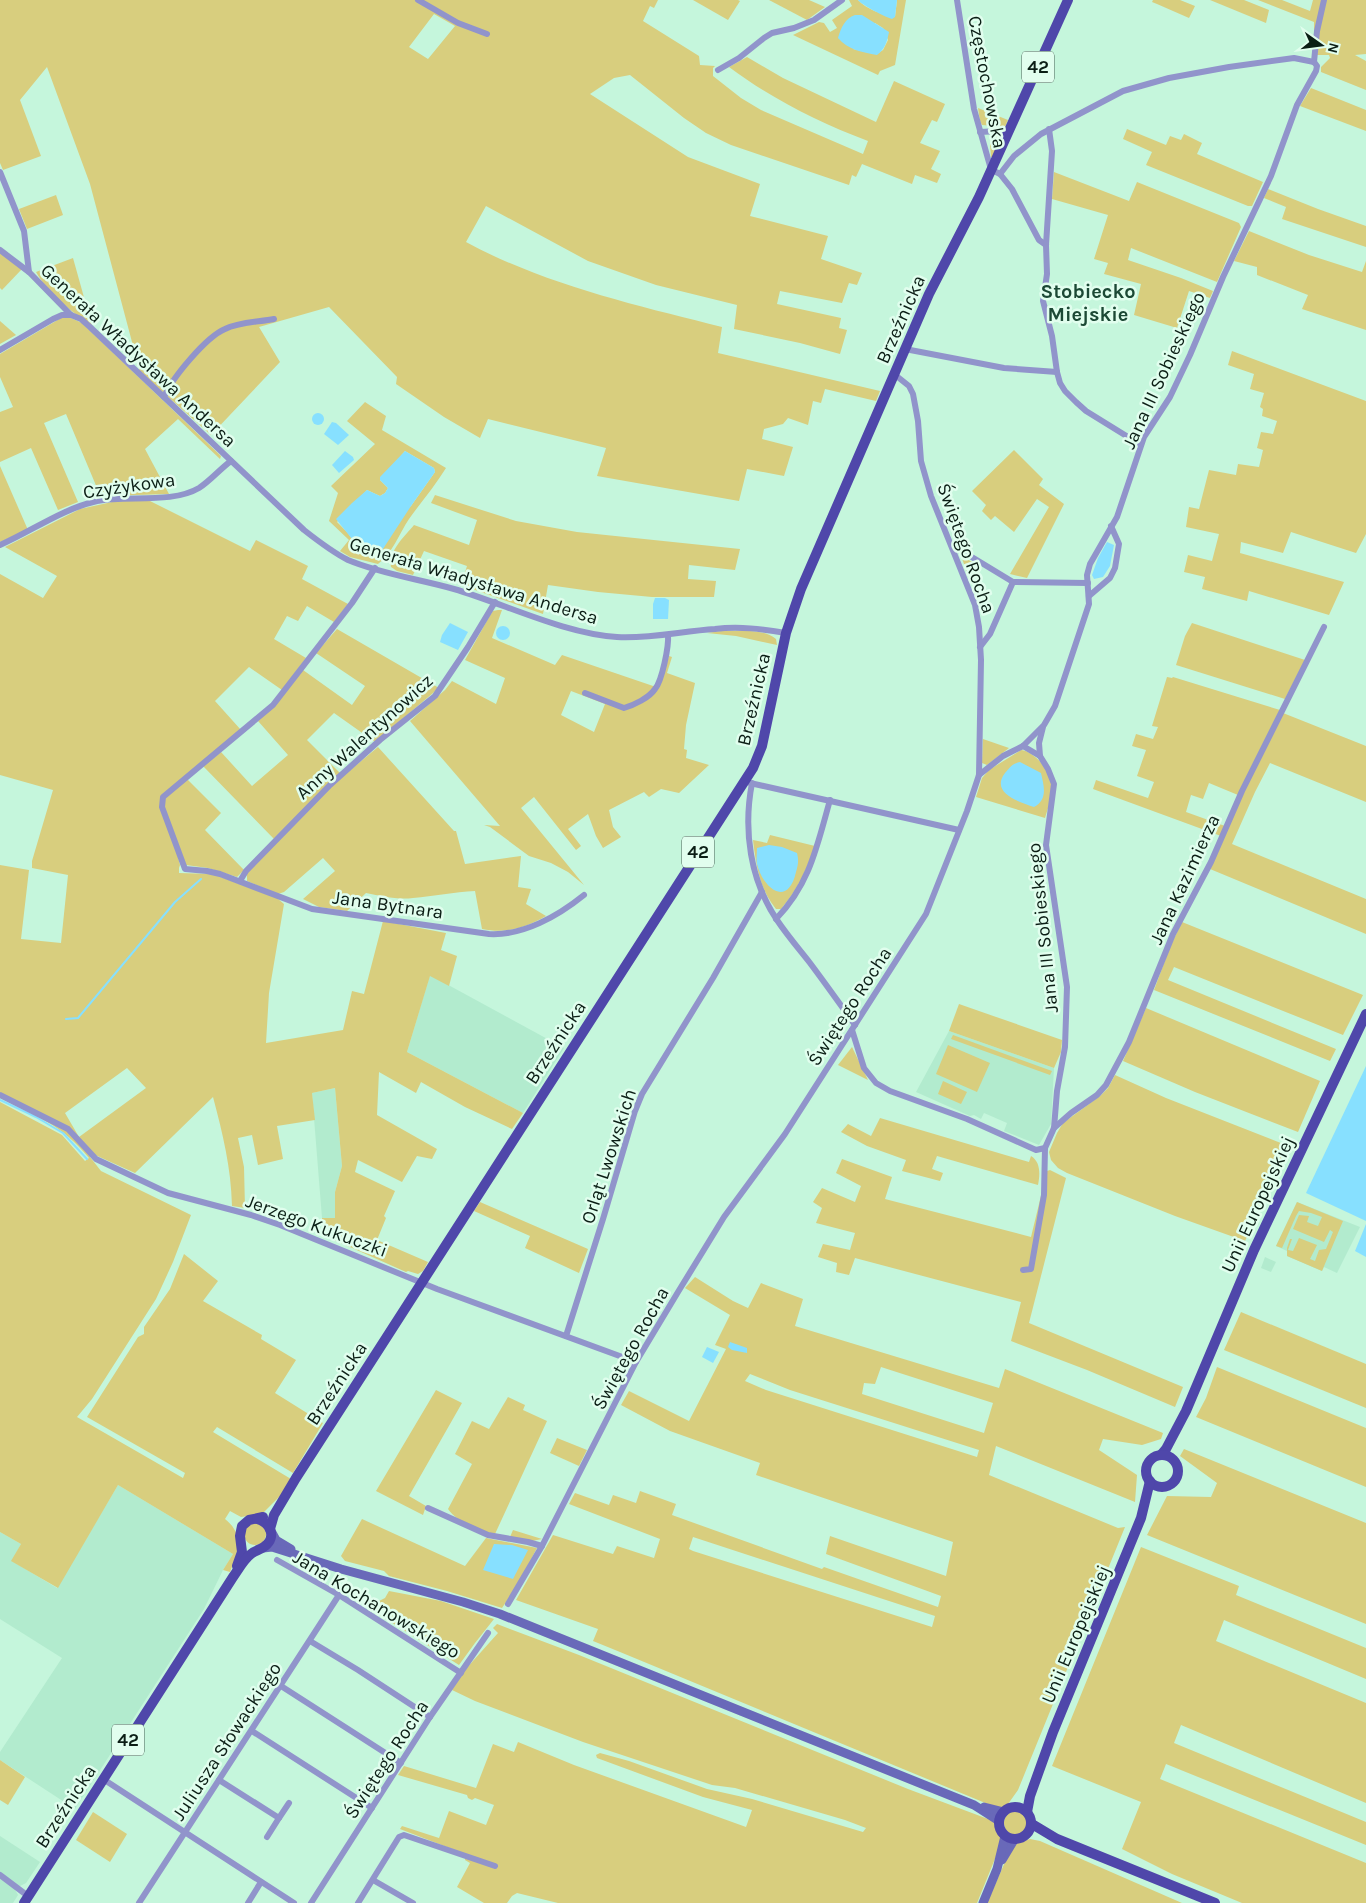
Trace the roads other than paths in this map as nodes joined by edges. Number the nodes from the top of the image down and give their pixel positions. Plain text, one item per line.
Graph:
1 (418, 0) edge
2 (842, 0) edge
3 (957, 0) edge
4 (1068, 0) edge
5 (1324, 0) edge
6 (487, 34) dead end
7 (1314, 62) junction
8 (718, 70) dead end
9 (1049, 129) junction
10 (980, 132) junction
11 (1008, 134) junction
12 (0, 172) edge
13 (996, 172) junction
14 (1046, 245) junction
15 (0, 250) edge
16 (30, 272) junction
17 (72, 315) junction
18 (274, 319) dead end
19 (905, 349) junction
20 (0, 350) edge
21 (1057, 372) junction
22 (894, 374) junction
23 (164, 397) junction
24 (1141, 445) junction
25 (231, 461) junction
26 (1111, 526) junction
27 (0, 545) edge
28 (952, 545) junction
29 (375, 568) junction
30 (1013, 582) junction
31 (1088, 583) junction
32 (1089, 596) junction
33 (495, 602) junction
34 (1324, 628) dead end
35 (786, 633) junction
36 (668, 635) junction
37 (980, 647) junction
38 (584, 693) dead end
39 (1044, 725) junction
40 (1023, 746) junction
41 (1040, 756) junction
42 (979, 775) junction
43 (748, 782) junction
44 (830, 800) junction
45 (959, 830) junction
46 (240, 881) junction
47 (762, 892) junction
48 (584, 895) dead end
49 (776, 919) junction
50 (1366, 1014) edge
51 (854, 1028) junction
52 (0, 1095) edge
53 (1054, 1128) junction
54 (1045, 1148) junction
55 (1024, 1270) dead end
56 (422, 1282) junction
57 (566, 1336) junction
58 (636, 1362) junction
59 (1186, 1411) junction
60 (1161, 1455) junction
61 (1175, 1460) junction
62 (294, 1481) junction
63 (1150, 1481) junction
64 (1161, 1486) junction
65 (428, 1508) dead end
66 (1141, 1518) junction
67 (257, 1519) junction
68 (270, 1530) junction
69 (241, 1541) junction
70 (542, 1546) junction
71 (260, 1549) junction
72 (309, 1559) junction
73 (277, 1560) dead end
74 (233, 1577) junction
75 (339, 1595) junction
76 (508, 1604) dead end
77 (488, 1633) dead end
78 (310, 1641) junction
79 (461, 1673) junction
80 (281, 1686) junction
81 (430, 1717) junction
82 (252, 1731) junction
83 (1041, 1762) junction
84 (401, 1763) junction
85 (103, 1779) junction
86 (219, 1780) junction
87 (290, 1802) dead end
88 (1017, 1807) junction
89 (372, 1808) junction
90 (1027, 1812) junction
91 (1001, 1816) junction
92 (279, 1818) junction
93 (1030, 1829) junction
94 (185, 1832) junction
95 (267, 1837) dead end
96 (1010, 1838) junction
97 (495, 1866) dead end
98 (0, 1875) edge
99 (373, 1880) junction
100 (261, 1882) junction
101 (26, 1900) edge
102 (139, 1903) edge
103 (248, 1903) edge
104 (294, 1903) edge
105 (312, 1903) edge
106 (358, 1903) edge
107 (412, 1903) edge
108 (983, 1903) edge
109 (1215, 1903) edge

1 - 6 street
2 - 8 street
3 - 10 street, Częstochowska
4 - 11 main road, Brzeźnicka / 42
5 - 7 street, Jana III Sobieskiego
7 - 9 street
7 - 24 street, Jana III Sobieskiego
9 - 13 street
9 - 14 street
10 - 11 street
10 - 13 street, Częstochowska
11 - 13 main road, Brzeźnicka / 42
12 - 16 street
13 - 14 street, Częstochowska
13 - 19 main road, Brzeźnicka / 42
14 - 21 street
15 - 16 street, Generała Władysława Andersa
16 - 17 street, Generała Władysława Andersa
17 - 20 street
17 - 23 street, Generała Władysława Andersa
18 - 23 street
19 - 21 street
19 - 22 main road, Brzeźnicka / 42
21 - 24 street
22 - 28 street, Świętego Rocha
22 - 35 main road, Brzeźnicka / 42
23 - 25 street, Generała Władysława Andersa
24 - 26 street, Jana III Sobieskiego
25 - 27 street, Czyżykowa
25 - 29 street, Generała Władysława Andersa
26 - 31 street, Jana III Sobieskiego
26 - 32 street
28 - 30 street
28 - 37 street, Świętego Rocha
29 - 33 street, Generała Władysława Andersa
29 - 46 street, Jana Bytnara
30 - 31 street
30 - 37 street
31 - 32 street, Jana III Sobieskiego
32 - 39 street, Jana III Sobieskiego
33 - 36 street, Generała Władysława Andersa
33 - 46 street, Anny Walentynowicz
34 - 53 street, Jana Kazimierza
35 - 36 street, Generała Władysława Andersa
35 - 43 main road, Brzeźnicka / 42
36 - 38 street
37 - 42 street, Świętego Rocha
39 - 40 street, Jana III Sobieskiego
39 - 41 street
40 - 41 street
40 - 42 street, Jana III Sobieskiego
41 - 53 street, Jana III Sobieskiego
42 - 45 street, Świętego Rocha
43 - 44 street
43 - 47 street
43 - 56 main road, Brzeźnicka / 42
44 - 45 street
44 - 49 street
45 - 51 street, Świętego Rocha
46 - 48 street, Jana Bytnara
47 - 49 street
47 - 57 street, Orląt Lwowskich
49 - 51 street
50 - 59 main road, Unii Europejskiej
51 - 54 street
51 - 58 street, Świętego Rocha
52 - 56 street, Jerzego Kukuczki
53 - 54 street, Jana III Sobieskiego
54 - 55 street
56 - 57 street, Jerzego Kukuczki
56 - 62 main road, Brzeźnicka / 42
57 - 58 street, Jerzego Kukuczki
58 - 70 street, Świętego Rocha
59 - 60 main road, Unii Europejskiej
59 - 61 main road, Unii Europejskiej
60 - 61 main road
60 - 63 main road
61 - 64 main road
62 - 67 main road, Brzeźnicka / 42
62 - 68 main road, Brzeźnicka
63 - 64 main road
63 - 66 main road, Unii Europejskiej
64 - 66 main road, Unii Europejskiej
65 - 70 street
66 - 83 main road, Unii Europejskiej
67 - 68 main road
67 - 69 main road, 42
68 - 71 main road, 42
68 - 72 main road
69 - 71 main road
69 - 74 main road, Brzeźnicka / 42
70 - 76 street, Świętego Rocha
71 - 72 main road
71 - 74 main road, Brzeźnicka / 42
72 - 91 main road
73 - 75 street, Jana Kochanowskiego
74 - 85 main road, Brzeźnicka / 42
75 - 78 street, Juliusza Słowackiego
75 - 79 street, Jana Kochanowskiego
77 - 79 street, Świętego Rocha
78 - 80 street, Juliusza Słowackiego
78 - 81 street
79 - 81 street, Świętego Rocha
80 - 82 street, Juliusza Słowackiego
80 - 84 street
81 - 84 street, Świętego Rocha
82 - 86 street, Juliusza Słowackiego
82 - 89 street
83 - 88 main road, Unii Europejskiej
83 - 90 main road, Unii Europejskiej
84 - 89 street, Świętego Rocha
85 - 94 street
85 - 101 main road, Brzeźnicka / 42
86 - 92 street
86 - 94 street, Juliusza Słowackiego
87 - 92 street
88 - 90 main road
88 - 91 main road
89 - 105 street, Świętego Rocha
90 - 93 main road
91 - 96 main road
92 - 95 street
93 - 96 main road
93 - 109 main road
94 - 100 street
94 - 102 street, Juliusza Słowackiego
96 - 108 main road
97 - 99 street
98 - 101 street
99 - 106 street
99 - 107 street
100 - 103 street
100 - 104 street

